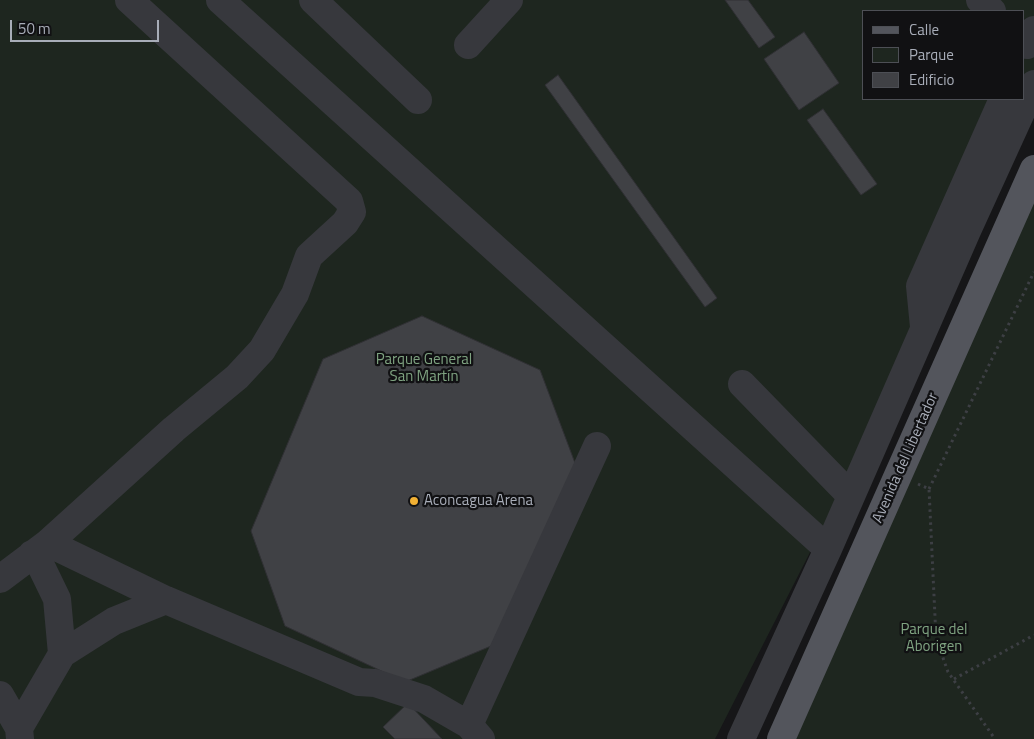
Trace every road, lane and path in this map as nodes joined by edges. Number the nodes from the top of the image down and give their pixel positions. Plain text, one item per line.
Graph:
1 (128, 0) edge
2 (220, 0) edge
3 (313, 0) edge
4 (509, 0) edge
5 (980, 0) edge
6 (991, 10) edge
7 (468, 45) dead end
8 (1034, 84) edge
9 (418, 100) dead end
10 (1003, 100) edge
11 (1032, 178) edge
12 (1034, 272) edge
13 (924, 328) junction
14 (742, 384) dead end
15 (597, 446) dead end
16 (898, 475) junction
17 (929, 489) junction
18 (851, 496) junction
19 (40, 548) junction
20 (828, 549) junction
21 (0, 579) edge
22 (166, 600) junction
23 (1034, 635) edge
24 (62, 654) junction
25 (954, 680) junction
26 (0, 695) edge
27 (475, 732) edge
28 (19, 734) edge
29 (741, 739) edge
30 (780, 739) edge
31 (995, 739) edge

1 - 19 lane
2 - 20 lane
3 - 9 lane
4 - 7 lane
5 - 6 lane
8 - 13 lane
10 - 13 lane
11 - 16 main road, Avenida del Libertador
12 - 17 path
13 - 18 lane
14 - 18 lane
15 - 27 lane
16 - 17 path
16 - 30 main road, Avenida del Libertador
17 - 25 path
18 - 20 lane
19 - 21 lane
19 - 22 lane
19 - 24 lane
20 - 29 lane
22 - 24 lane
22 - 27 lane
23 - 25 path
24 - 28 lane
25 - 31 path
26 - 28 lane

